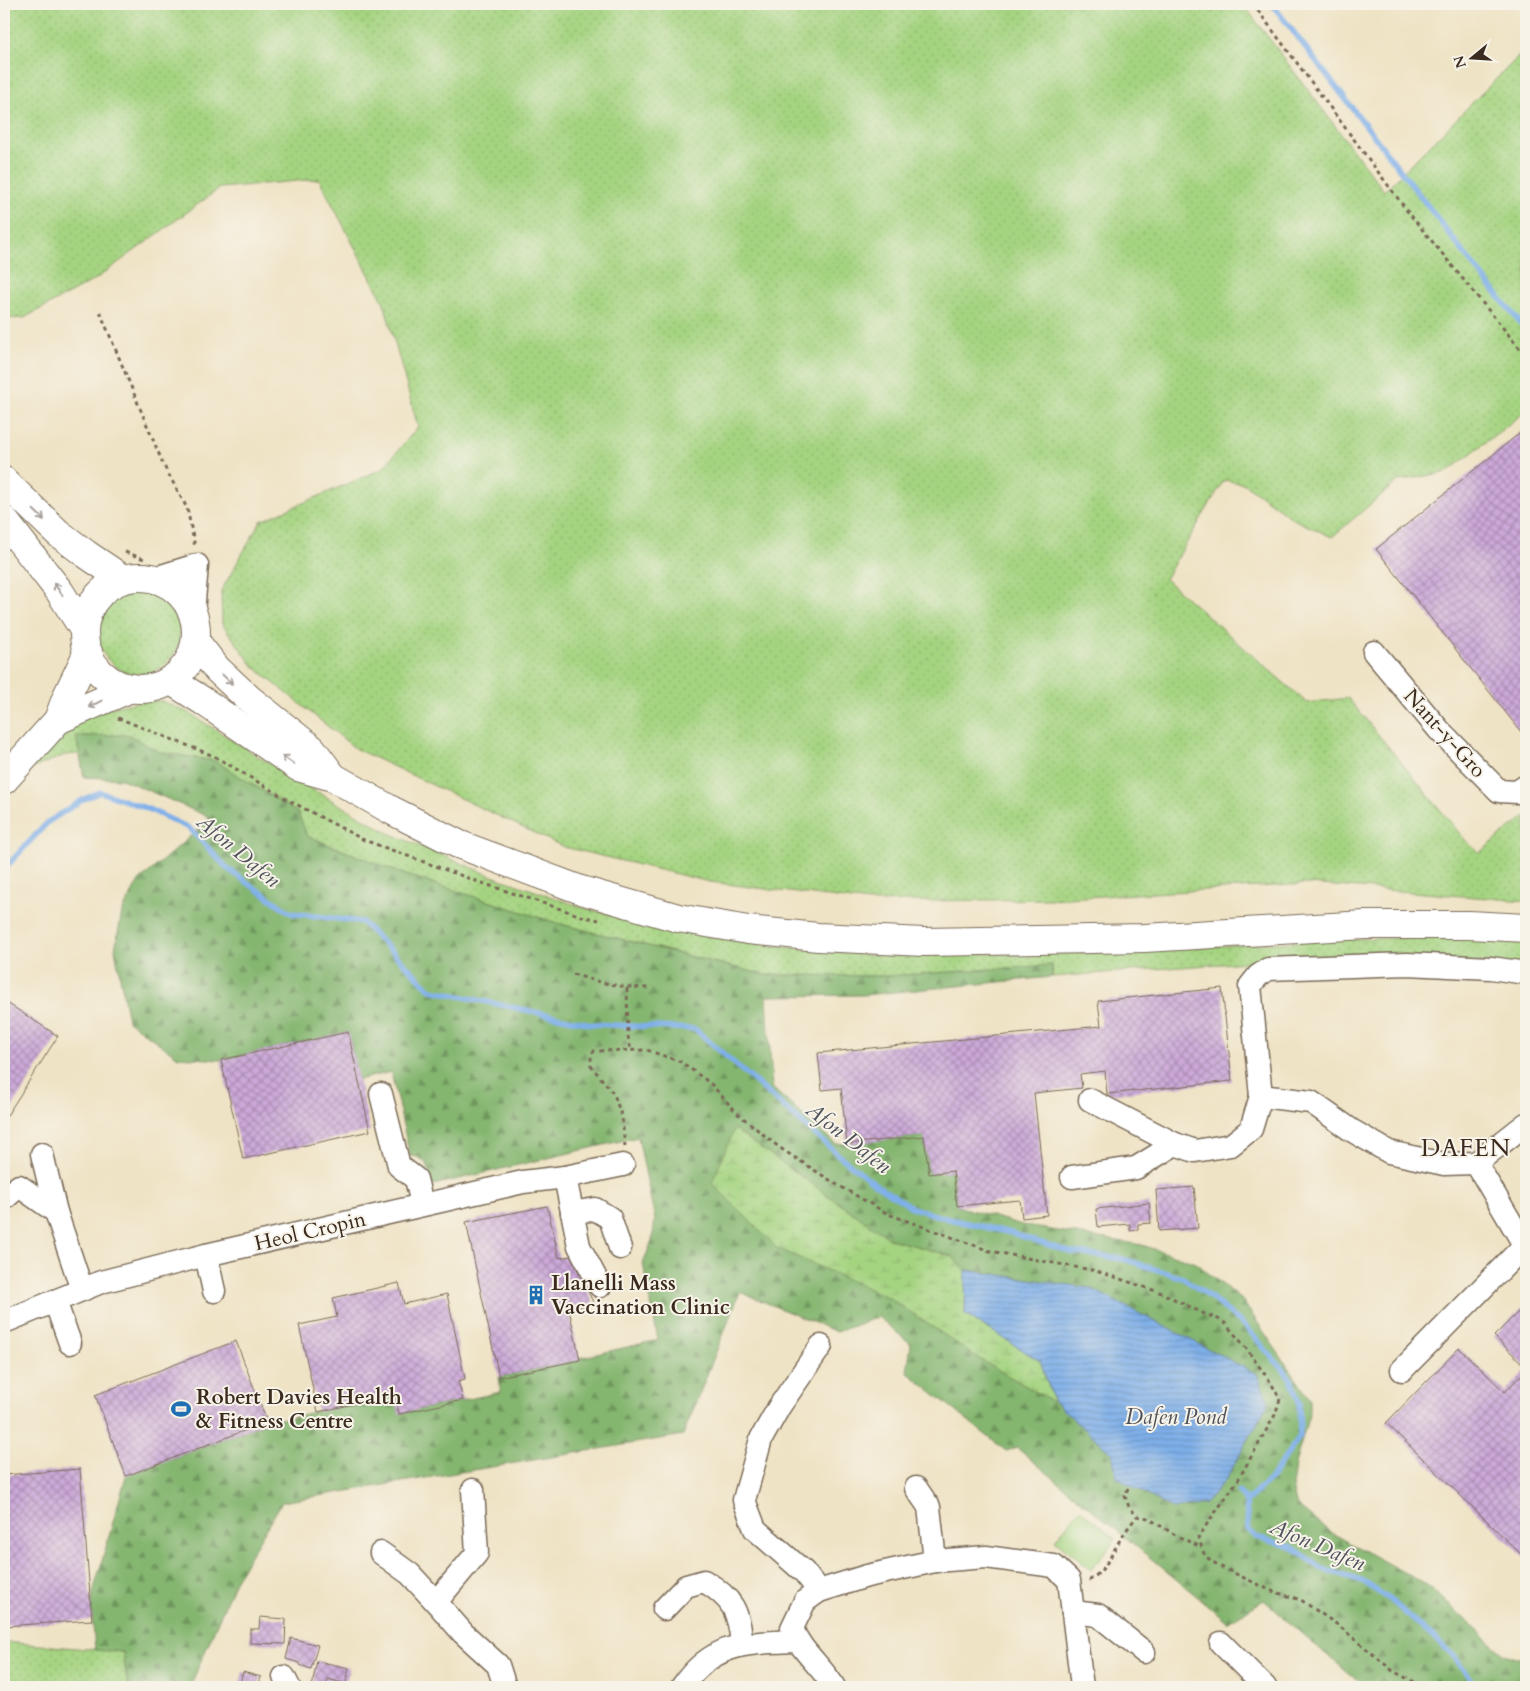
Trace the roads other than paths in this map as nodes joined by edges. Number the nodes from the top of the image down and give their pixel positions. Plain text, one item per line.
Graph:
1 (4, 481) edge
2 (4, 520) edge
3 (165, 574) junction
4 (123, 579) junction
5 (193, 613) junction
6 (86, 641) junction
7 (196, 642) junction
8 (1374, 652) dead end
9 (170, 680) junction
10 (131, 688) junction
11 (58, 720) junction
12 (333, 777) junction
13 (4, 780) edge
14 (1526, 786) edge
15 (1526, 928) edge
16 (1526, 973) edge
17 (381, 1094) dead end
18 (1261, 1096) junction
19 (1090, 1100) dead end
20 (1526, 1124) edge
21 (1175, 1144) junction
22 (1476, 1163) junction
23 (623, 1166) road end
24 (565, 1177) junction
25 (1072, 1177) dead end
26 (11, 1193) edge
27 (422, 1204) junction
28 (56, 1212) junction
29 (572, 1213) junction
30 (1525, 1247) edge
31 (620, 1248) dead end
32 (206, 1255) junction
33 (600, 1286) dead end
34 (82, 1290) junction
35 (214, 1291) dead end
36 (55, 1301) junction
37 (4, 1322) edge
38 (70, 1343) dead end
39 (821, 1346) dead end
40 (1402, 1370) dead end
41 (916, 1488) dead end
42 (472, 1490) dead end
43 (380, 1553) dead end
44 (935, 1561) junction
45 (819, 1592) junction
46 (436, 1602) junction
47 (664, 1609) dead end
48 (1073, 1612) junction
49 (797, 1641) junction
50 (1222, 1643) dead end
51 (742, 1644) junction
52 (1144, 1652) dead end
53 (506, 1687) edge
54 (682, 1687) edge
55 (834, 1687) edge
56 (1082, 1687) edge
57 (1265, 1687) edge

1 -> 4 main road
6 -> 2 main road
3 - 4 main road
3 - 5 main road
3 - 5 street
4 - 6 main road
5 - 7 main road
6 - 10 main road
6 - 11 main road
7 - 9 main road
7 -> 12 main road
8 - 14 street, Nant-y-Gro
9 - 10 main road
12 -> 9 main road
10 -> 11 main road
11 - 13 main road
12 - 15 main road
16 - 18 street
17 - 27 street
18 - 21 street
18 - 22 street
19 - 21 street
20 - 22 street
21 - 25 street
22 - 30 street
23 - 24 street, Heol Cropin
24 - 27 street, Heol Cropin
24 - 29 street
26 - 28 street
26 - 28 street
27 - 32 street, Heol Cropin
28 - 34 street
29 - 31 street
29 - 33 street
30 - 40 street
32 - 34 street, Heol Cropin
32 - 35 street
34 - 36 street, Heol Cropin
36 - 37 street, Heol Cropin
36 - 38 street
39 - 45 street
41 - 44 street
42 - 46 street
43 - 46 street
44 - 45 street
44 - 48 street
45 - 49 street
46 - 53 street
47 - 51 street
48 - 52 street
48 - 56 street
49 - 51 street
49 - 55 street
50 - 57 street
51 - 54 street

